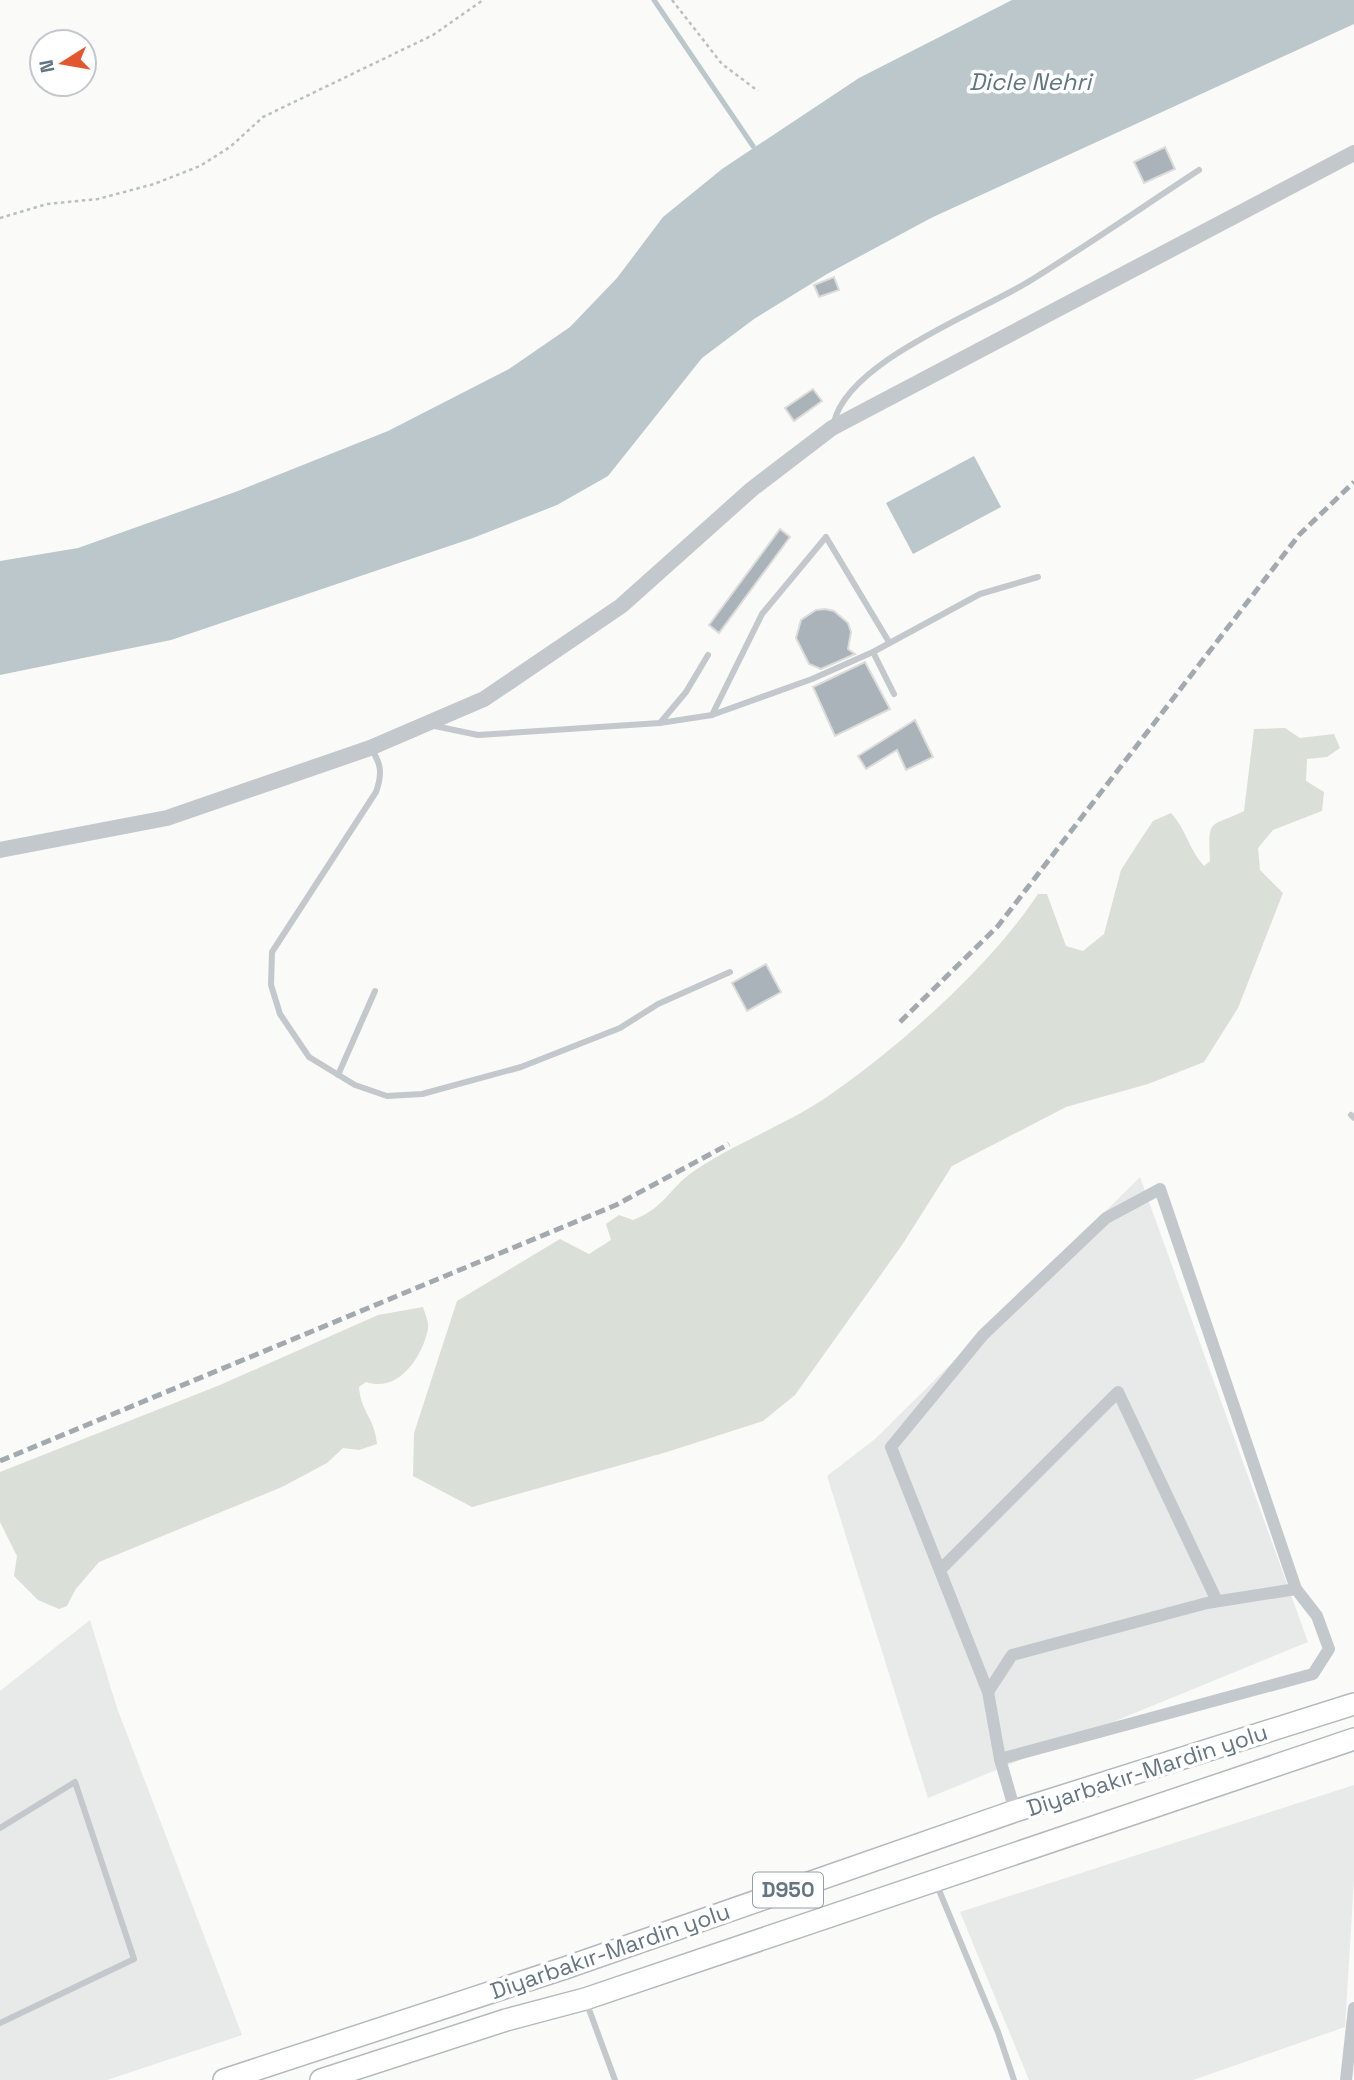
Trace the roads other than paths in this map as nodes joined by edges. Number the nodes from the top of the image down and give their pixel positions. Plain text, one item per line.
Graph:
1 (1354, 153) edge
2 (1199, 170) dead end
3 (832, 428) junction
4 (1038, 578) dead end
5 (889, 642) junction
6 (873, 652) junction
7 (708, 655) dead end
8 (894, 694) dead end
9 (712, 715) junction
10 (660, 723) junction
11 (425, 724) junction
12 (370, 748) junction
13 (0, 850) edge
14 (730, 972) dead end
15 (375, 991) dead end
16 (338, 1075) junction
17 (940, 1570) junction
18 (1296, 1589) junction
19 (1217, 1601) junction
20 (988, 1692) junction
21 (1354, 1704) edge
22 (1354, 1739) edge
23 (1000, 1759) junction
24 (1015, 1811) junction
25 (0, 1828) edge
26 (935, 1880) junction
27 (585, 1999) junction
28 (1354, 2008) edge
29 (0, 2024) edge
30 (224, 2080) edge
31 (321, 2080) edge
32 (615, 2080) edge
33 (1014, 2080) edge
34 (1346, 2080) edge

1 - 3 street
2 - 3 lane
3 - 11 street
4 - 5 lane
5 - 6 lane
5 - 9 lane
6 - 8 lane
6 - 9 lane
7 - 10 lane
9 - 10 lane
10 - 11 lane
11 - 12 street
12 - 13 street
12 - 16 lane
14 - 16 lane
15 - 16 lane
17 - 18 street
17 - 19 street
17 - 20 street
18 - 19 street
18 - 23 street
19 - 20 street
20 - 23 street
21 - 24 highway, Diyarbakır-Mardin yolu / D950
22 - 26 highway, Diyarbakır-Mardin yolu / D950
23 - 24 street
24 - 30 highway, Diyarbakır-Mardin yolu / D950
25 - 29 lane
26 - 27 highway, Diyarbakır-Mardin yolu / D950
26 - 33 lane
27 - 31 highway, Diyarbakır-Mardin yolu / D950
27 - 32 lane
28 - 34 street

